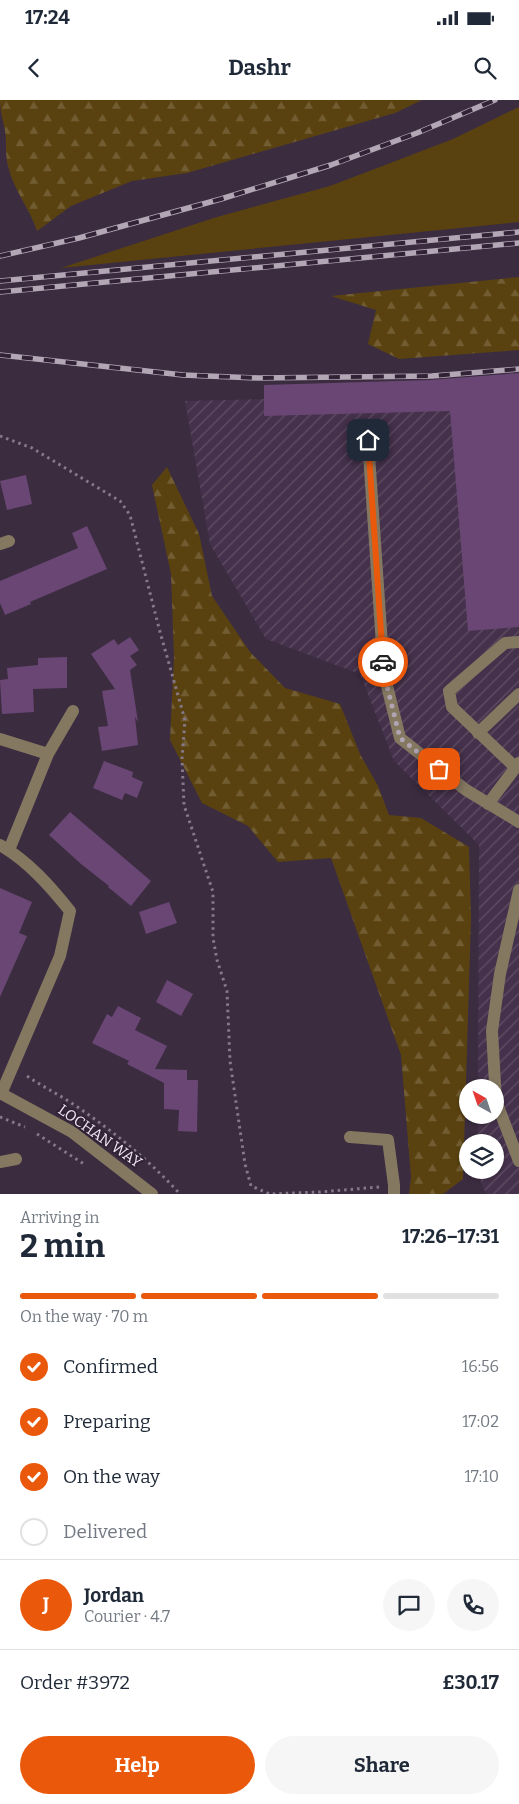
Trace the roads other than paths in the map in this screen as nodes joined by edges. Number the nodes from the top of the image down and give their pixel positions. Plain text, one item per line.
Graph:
1 (368, 440) dead end
2 (519, 642) edge
3 (519, 694) edge
4 (73, 711) dead end
5 (478, 733) junction
6 (0, 739) edge
7 (48, 754) junction
8 (517, 765) edge
9 (488, 804) junction
10 (519, 822) edge
11 (5, 848) edge
12 (519, 890) edge
13 (1, 1093) edge
14 (350, 1137) dead end
15 (16, 1159) dead end
16 (0, 1162) edge
17 (519, 1162) edge
18 (394, 1190) edge
19 (152, 1194) edge

1 - 9 street
2 - 5 street
3 - 5 street
4 - 7 street
5 - 8 street
6 - 7 street
7 - 11 street
8 - 9 street
9 - 10 street
11 - 13 street
12 - 17 street
13 - 19 street, LOCHAN WAY
14 - 18 street
15 - 16 street

